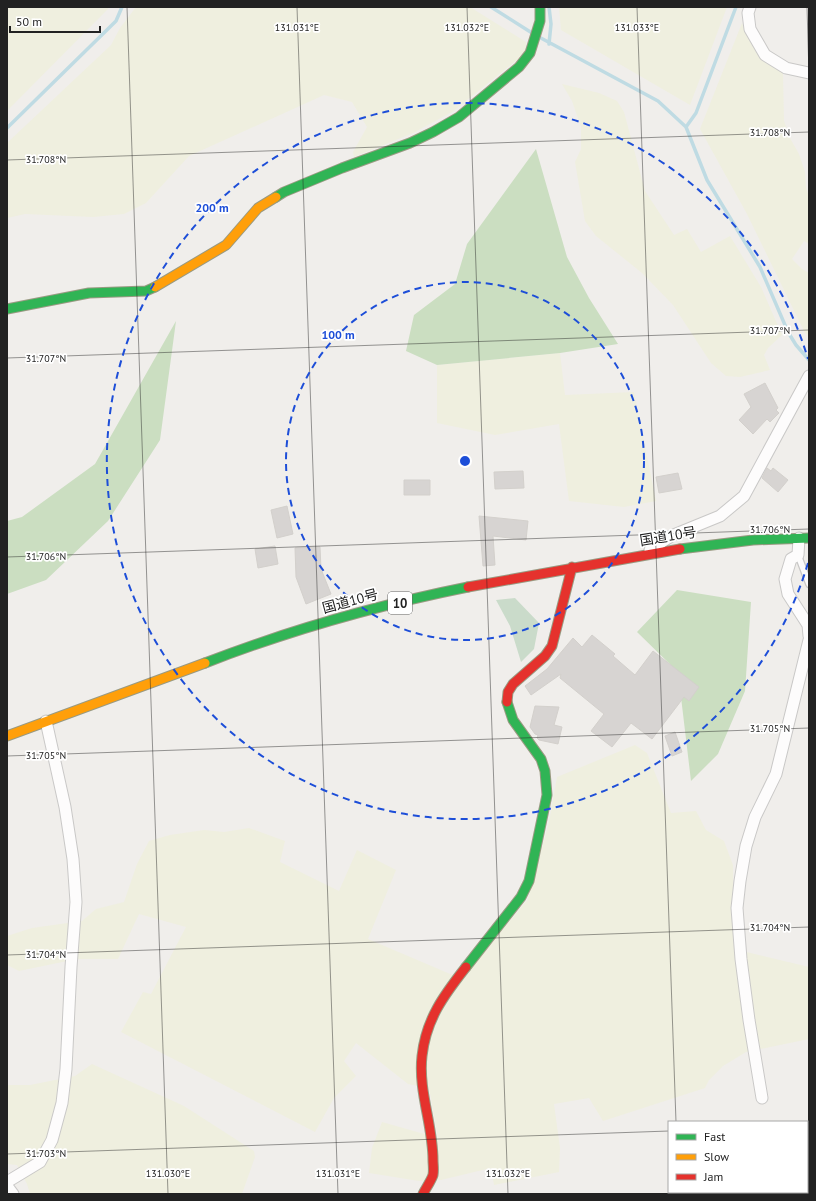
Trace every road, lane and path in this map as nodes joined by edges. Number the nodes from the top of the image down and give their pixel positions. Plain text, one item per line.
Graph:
1 (540, 7) edge
2 (750, 7) edge
3 (809, 73) edge
4 (7, 310) edge
5 (807, 380) edge
6 (804, 538) edge
7 (644, 554) junction
8 (798, 555) junction
9 (572, 567) junction
10 (809, 584) edge
11 (809, 636) edge
12 (809, 640) edge
13 (46, 721) junction
14 (7, 736) edge
15 (762, 1098) dead end
16 (7, 1182) edge
17 (7, 1186) edge
18 (13, 1194) edge
19 (423, 1194) edge

1 - 4 main road
2 - 3 street
5 - 7 street
6 - 7 main road, 国道10号 / 10
6 - 8 street
7 - 9 main road, 国道10号 / 10
8 - 10 lane
8 - 11 street
9 - 13 main road, 国道10号 / 10
9 - 19 main road
12 - 15 street
13 - 14 main road, 国道10号 / 10
13 - 16 street
17 - 18 street

